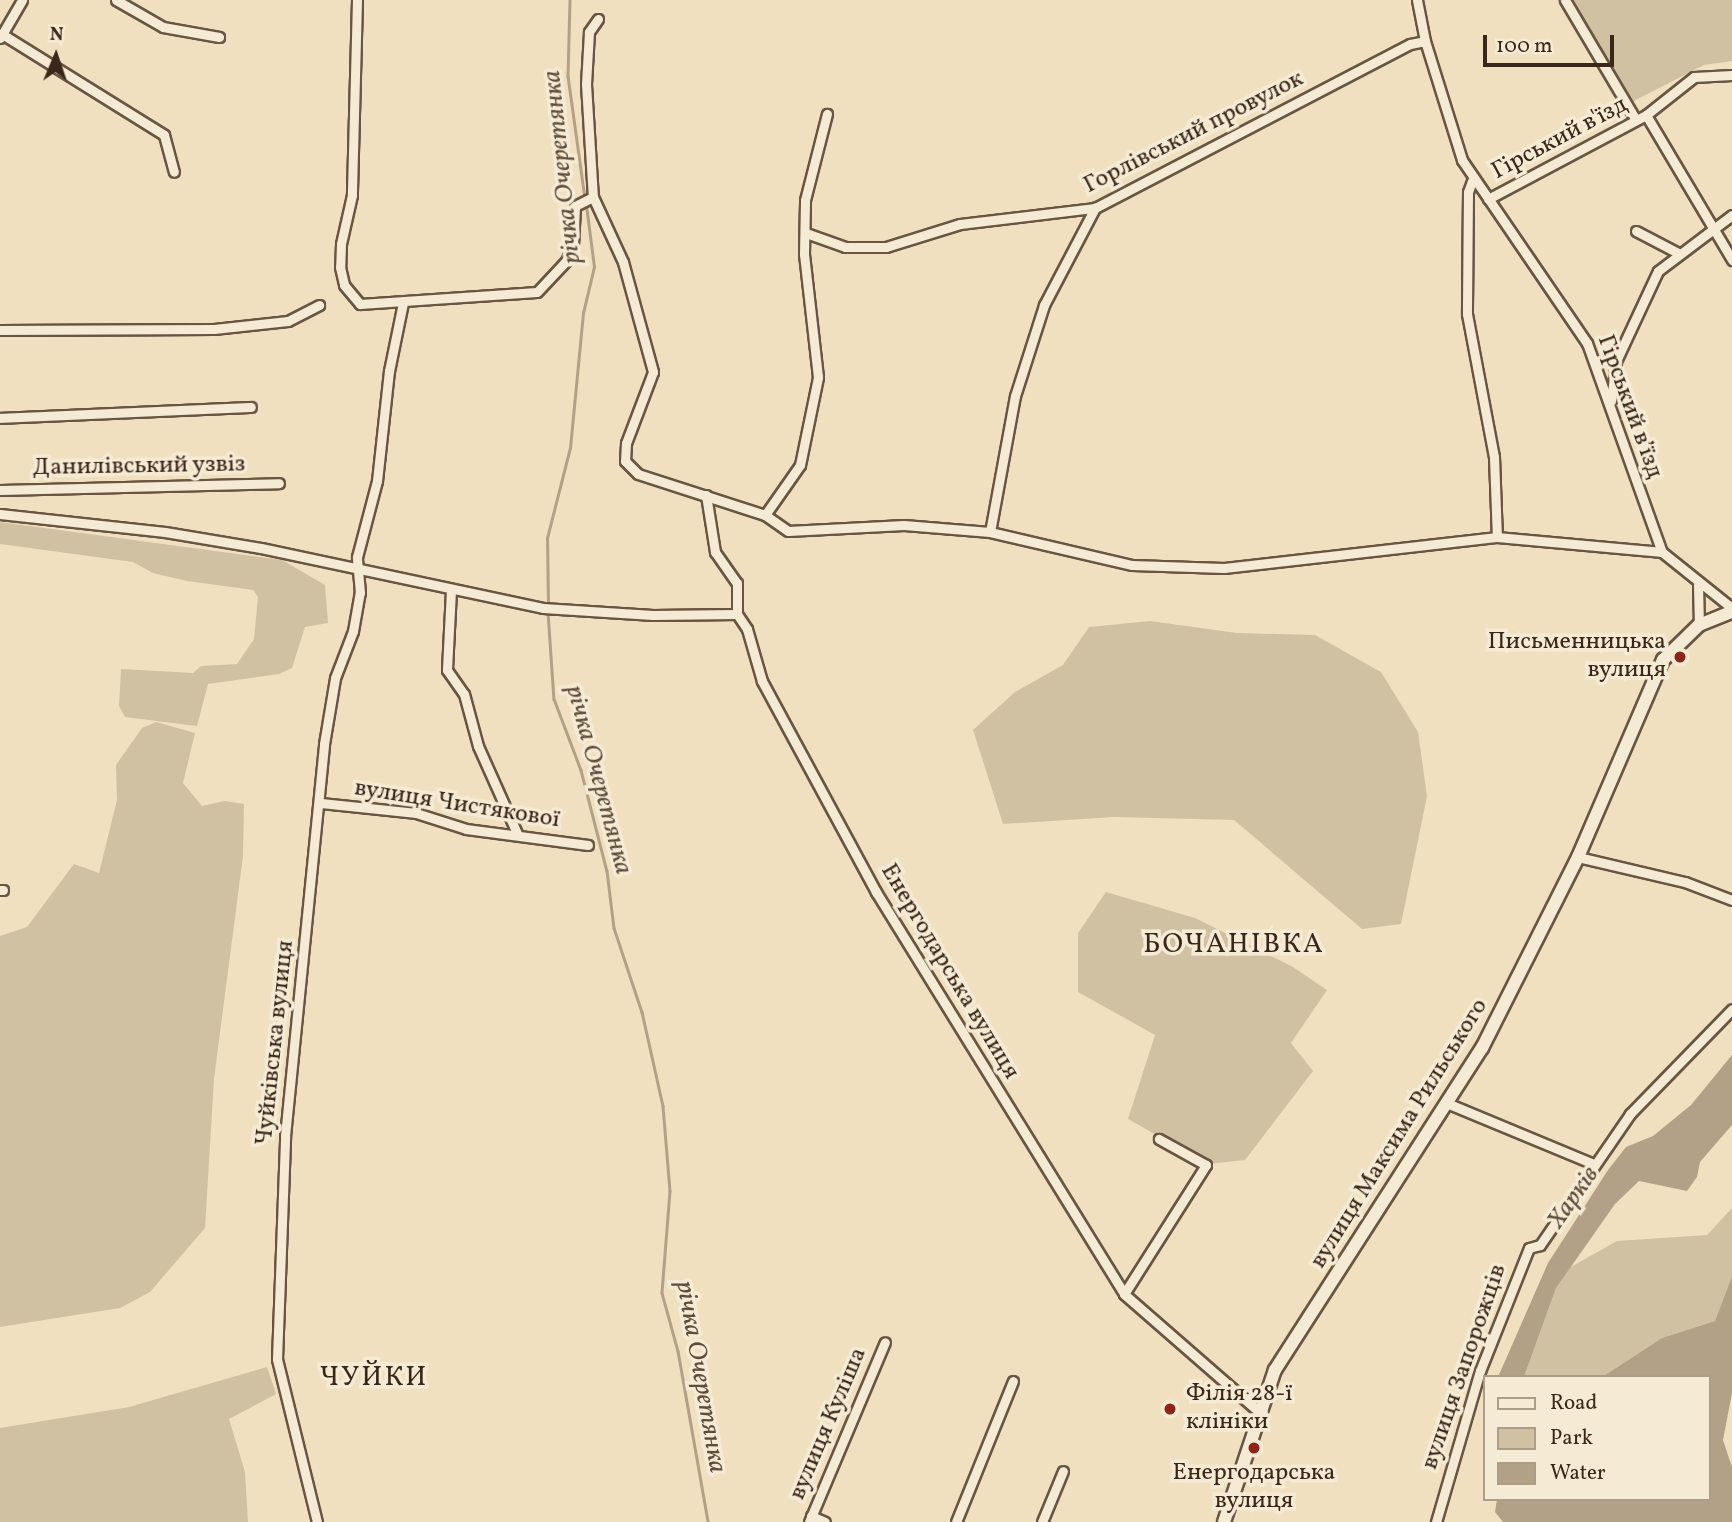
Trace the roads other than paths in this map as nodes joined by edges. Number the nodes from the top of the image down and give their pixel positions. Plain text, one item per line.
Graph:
1 (22, 0) edge
2 (116, 0) edge
3 (357, 0) edge
4 (1417, 0) edge
5 (1565, 0) edge
6 (598, 19) dead end
7 (1, 36) edge
8 (219, 37) dead end
9 (1425, 41) junction
10 (1732, 75) edge
11 (827, 114) dead end
12 (1646, 115) junction
13 (1636, 120) junction
14 (174, 172) dead end
15 (1472, 181) junction
16 (593, 197) junction
17 (1488, 199) junction
18 (1095, 208) junction
19 (1732, 215) edge
20 (1712, 228) junction
21 (1636, 231) dead end
22 (806, 233) junction
23 (1678, 253) junction
24 (1732, 260) edge
25 (403, 303) junction
26 (319, 305) dead end
27 (0, 330) edge
28 (1611, 402) junction
29 (251, 407) dead end
30 (0, 418) edge
31 (279, 483) dead end
32 (0, 490) edge
33 (706, 495) junction
34 (0, 514) edge
35 (765, 515) junction
36 (989, 533) junction
37 (1497, 537) junction
38 (1662, 552) junction
39 (358, 568) junction
40 (1699, 585) junction
41 (452, 590) junction
42 (1732, 610) edge
43 (737, 614) junction
44 (1699, 625) junction
45 (321, 803) junction
46 (517, 833) junction
47 (588, 845) dead end
48 (1578, 857) junction
49 (1732, 900) edge
50 (1732, 1009) edge
51 (1449, 1104) junction
52 (1159, 1139) dead end
53 (1594, 1164) junction
54 (1124, 1294) junction
55 (885, 1342) dead end
56 (1013, 1381) dead end
57 (1258, 1411) junction
58 (1063, 1471) dead end
59 (810, 1519) edge
60 (317, 1522) edge
61 (825, 1522) edge
62 (956, 1522) edge
63 (1042, 1522) edge
64 (1224, 1522) edge
65 (1436, 1522) edge

1 - 7 street
2 - 8 street
3 - 25 street
4 - 9 street
5 - 13 street
6 - 16 street
7 - 14 street
9 - 15 street
9 - 18 street, Горлівський провулок
10 - 12 street
11 - 22 street
12 - 13 street, Гірський в'їзд
12 - 20 street, Гірський в'їзд
13 - 17 street, Гірський в'їзд
15 - 17 street, Гірський в’їзд
15 - 37 street
16 - 25 street
16 - 33 street
17 - 28 street, Гірський в’їзд
18 - 22 street, Горлівський провулок
18 - 36 street
19 - 20 street
20 - 23 street
20 - 24 street, Гірський в'їзд
21 - 23 street
22 - 35 street
23 - 28 street
25 - 39 street, Чуйківська вулиця
26 - 27 street
28 - 38 street, Гірський в’їзд
29 - 30 street
31 - 32 street, Данилівський узвіз
33 - 35 street
33 - 43 street, Енергодарська вулиця
34 - 39 street
35 - 36 street
36 - 37 street
37 - 38 street
38 - 40 street, вулиця Максима Рильського
39 - 41 street
39 - 45 street, Чуйківська вулиця
40 - 42 street, вулиця Максима Рильського
40 - 44 street
41 - 43 street
41 - 46 street
42 - 44 main road, вулиця Максима Рильського
43 - 54 street, Енергодарська вулиця
44 - 48 main road, вулиця Максима Рильського
45 - 46 street, вулиця Чистякової
45 - 60 street, Чуйківська вулиця
46 - 47 street, вулиця Чистякової
48 - 49 street
48 - 51 main road, вулиця Максима Рильського
50 - 53 street, вулиця Запорожців
51 - 53 street
51 - 57 main road, вулиця Максима Рильського
52 - 54 street
53 - 65 street, вулиця Запорожців
54 - 57 street, Енергодарська вулиця
55 - 59 street, вулиця Куліша
56 - 62 street
57 - 64 main road, вулиця Максима Рильського
58 - 63 street
59 - 61 street

